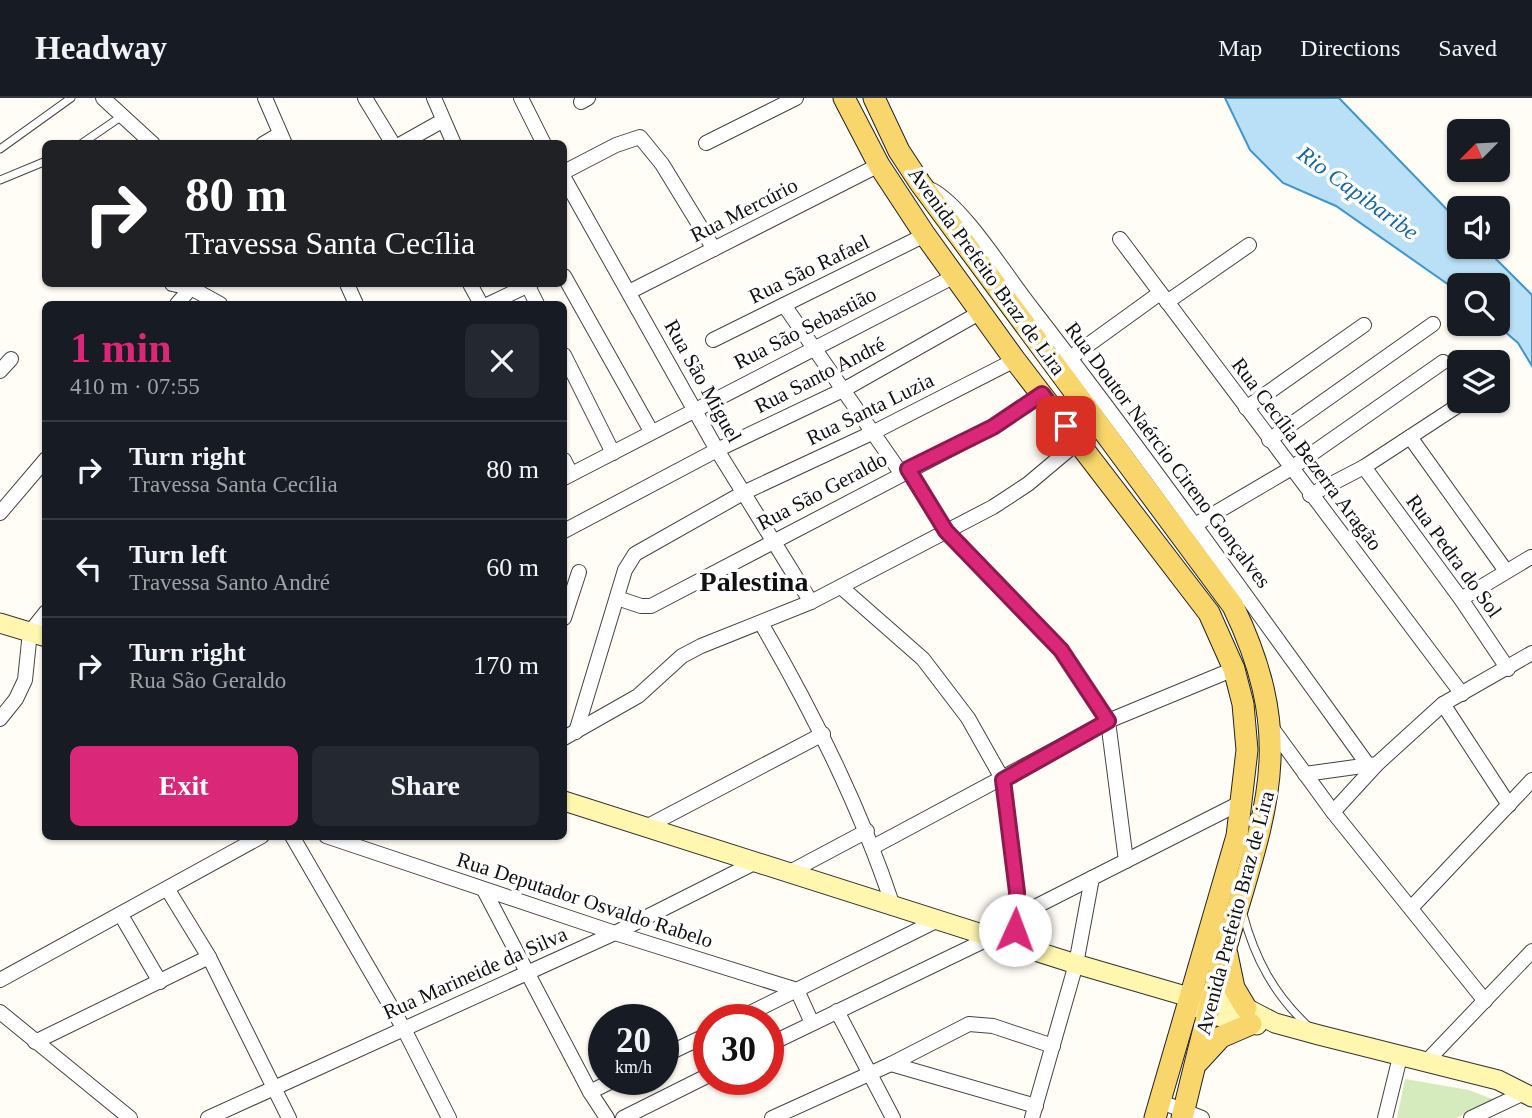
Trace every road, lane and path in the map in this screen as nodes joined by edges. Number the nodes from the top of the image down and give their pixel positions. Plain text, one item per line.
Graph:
1 (71, 98) edge
2 (103, 98) edge
3 (265, 98) edge
4 (365, 98) edge
5 (434, 98) edge
6 (521, 98) edge
7 (796, 98) edge
8 (844, 98) edge
9 (874, 98) edge
10 (122, 117) junction
11 (442, 121) junction
12 (282, 139) edge
13 (87, 140) edge
14 (148, 140) edge
15 (391, 140) edge
16 (408, 140) edge
17 (452, 140) edge
18 (542, 140) edge
19 (706, 143) dead end
20 (0, 149) edge
21 (42, 163) edge
22 (879, 165) junction
23 (567, 170) edge
24 (0, 180) edge
25 (567, 183) edge
26 (920, 183) junction
27 (925, 235) junction
28 (1120, 239) dead end
29 (1249, 245) dead end
30 (714, 249) junction
31 (955, 276) junction
32 (567, 280) edge
33 (186, 287) edge
34 (522, 287) edge
35 (191, 288) junction
36 (629, 292) junction
37 (1163, 298) junction
38 (180, 301) edge
39 (215, 301) edge
40 (495, 301) edge
41 (784, 305) junction
42 (981, 312) junction
43 (1433, 324) dead end
44 (1364, 325) dead end
45 (713, 340) dead end
46 (815, 348) junction
47 (1070, 358) junction
48 (11, 359) dead end
49 (1015, 360) junction
50 (567, 361) edge
51 (1444, 362) dead end
52 (0, 371) edge
53 (845, 389) junction
54 (1042, 394) junction
55 (693, 408) junction
56 (1246, 408) junction
57 (1447, 413) edge
58 (651, 431) junction
59 (874, 432) junction
60 (1410, 437) junction
61 (1269, 440) junction
62 (1078, 442) junction
63 (717, 450) junction
64 (613, 453) junction
65 (42, 465) edge
66 (1364, 467) junction
67 (1290, 469) junction
68 (904, 471) junction
69 (567, 476) edge
70 (743, 493) junction
71 (1310, 495) junction
72 (0, 513) edge
73 (567, 529) edge
74 (1188, 529) junction
75 (946, 531) junction
76 (775, 540) junction
77 (1531, 558) edge
78 (1506, 571) junction
79 (579, 572) dead end
80 (841, 587) junction
81 (617, 598) junction
82 (1461, 599) junction
83 (811, 602) junction
84 (567, 609) edge
85 (0, 623) edge
86 (761, 624) junction
87 (38, 635) edge
88 (1532, 653) edge
89 (1234, 668) junction
90 (1508, 670) junction
91 (1462, 694) junction
92 (0, 698) edge
93 (16, 699) junction
94 (1443, 704) junction
95 (0, 719) edge
96 (1108, 721) junction
97 (1270, 726) junction
98 (823, 734) junction
99 (570, 735) edge
100 (1372, 765) junction
101 (1305, 774) junction
102 (1532, 779) edge
103 (1003, 780) junction
104 (567, 802) edge
105 (1242, 802) junction
106 (1509, 805) junction
107 (1333, 812) junction
108 (646, 827) junction
109 (867, 831) junction
110 (255, 840) edge
111 (294, 840) edge
112 (338, 840) edge
113 (873, 847) junction
114 (1126, 861) junction
115 (756, 862) junction
116 (788, 873) junction
117 (1092, 878) junction
118 (168, 890) junction
119 (484, 890) junction
120 (1239, 902) junction
121 (893, 906) junction
122 (1411, 908) junction
123 (121, 915) junction
124 (1017, 916) junction
125 (938, 920) junction
126 (615, 933) junction
127 (992, 937) junction
128 (1014, 944) junction
129 (1226, 947) junction
130 (1532, 951) edge
131 (209, 957) junction
132 (1076, 964) junction
133 (527, 972) junction
134 (0, 980) edge
135 (160, 982) junction
136 (797, 990) junction
137 (1189, 997) junction
138 (1485, 1001) junction
139 (769, 1004) edge
140 (1210, 1006) junction
141 (837, 1011) junction
142 (0, 1012) edge
143 (1248, 1016) junction
144 (812, 1023) junction
145 (404, 1029) junction
146 (1319, 1035) junction
147 (784, 1037) edge
148 (35, 1042) junction
149 (1053, 1046) junction
150 (1400, 1057) junction
151 (1425, 1063) junction
152 (891, 1064) junction
153 (1192, 1069) junction
154 (870, 1072) junction
155 (693, 1083) edge
156 (274, 1087) junction
157 (588, 1088) edge
158 (592, 1095) edge
159 (1529, 1095) edge
160 (1034, 1112) edge
161 (1156, 1114) edge
162 (1189, 1116) edge
163 (130, 1118) edge
164 (208, 1118) edge
165 (289, 1118) edge
166 (449, 1118) edge
167 (607, 1118) edge
168 (624, 1118) edge
169 (772, 1118) edge
170 (893, 1118) edge
171 (1385, 1118) edge
172 (1471, 1118) edge

1 - 20 lane
2 - 10 street
3 - 12 street
4 - 15 street
5 - 11 street
6 - 18 street
7 - 19 street
8 - 22 main road, Avenida Prefeito Braz de Lira
9 - 26 main road, Avenida Prefeito Braz de Lira
10 - 13 lane
10 - 14 street
11 - 16 street
11 - 17 street
21 - 24 lane
22 - 27 main road, Avenida Prefeito Braz de Lira
22 - 30 street, Rua Mercúrio
23 - 30 street
25 - 36 street, Rua São Miguel
26 - 47 street, Rua Doutor Naércio Cireno Gonçalves
26 - 74 main road, Avenida Prefeito Braz de Lira
27 - 31 main road, Avenida Prefeito Braz de Lira
27 - 41 street, Rua São Rafael
28 - 37 street, Rua Cecília Bezerra Aragão
29 - 37 street
30 - 36 street, Rua Mercúrio
31 - 42 main road, Avenida Prefeito Braz de Lira
31 - 46 street, Rua São Sebastião
32 - 58 street
33 - 35 street
34 - 40 street
35 - 38 street
35 - 39 street
36 - 55 street, Rua São Miguel
37 - 47 street
37 - 56 street, Rua Cecília Bezerra Aragão
41 - 45 street, Rua São Rafael
41 - 46 street
42 - 49 main road, Avenida Prefeito Braz de Lira
42 - 53 street, Rua Santo André
43 - 61 street
44 - 56 street
46 - 53 street
46 - 55 street, Rua São Sebastião
47 - 74 street, Rua Doutor Naércio Cireno Gonçalves
48 - 52 street
49 - 54 main road, Avenida Prefeito Braz de Lira
49 - 59 street, Rua Santa Luzia
50 - 64 street
51 - 67 street
53 - 59 street
53 - 63 street, Rua Santo André
54 - 62 main road, Avenida Prefeito Braz de Lira
54 - 68 street, Rua São Geraldo
55 - 58 street, Rua São Sebastião
55 - 63 street, Rua São Miguel
56 - 61 street, Rua Cecília Bezerra Aragão
57 - 60 street
58 - 64 street, Rua São Sebastião
59 - 68 street
59 - 70 street, Rua Santa Luzia
60 - 66 street
60 - 78 street
61 - 67 street, Rua Cecília Bezerra Aragão
62 - 75 street
62 - 89 main road, Avenida Prefeito Braz de Lira
63 - 70 street, Rua São Miguel
63 - 73 street, Rua Santo André
64 - 69 street, Rua São Sebastião
65 - 72 street
66 - 71 street
66 - 82 street, Rua Pedra do Sol
67 - 71 street, Rua Cecília Bezerra Aragão
67 - 74 street
68 - 75 street
68 - 76 street, Rua São Geraldo
70 - 76 street, Rua São Miguel
70 - 81 street, Rua Santa Luzia
71 - 91 street, Rua Cecília Bezerra Aragão
74 - 97 main road, Avenida Prefeito Braz de Lira
74 - 100 street, Rua Doutor Naércio Cireno Gonçalves
75 - 80 street
75 - 96 street
76 - 81 street, Rua São Geraldo
76 - 83 street, Rua São Miguel
77 - 78 street
78 - 82 street
79 - 84 street
80 - 83 street
80 - 103 street
81 - 99 street, Rua Santa Luzia
82 - 90 street, Rua Pedra do Sol
83 - 86 street
85 - 87 street
86 - 98 street
86 - 99 street
87 - 93 street
88 - 90 street
89 - 96 street
89 - 105 main road, Avenida Prefeito Braz de Lira
90 - 91 street
91 - 94 street
92 - 93 street
93 - 95 street
94 - 100 street
94 - 106 street
96 - 103 street
96 - 114 street
97 - 101 street
97 - 120 main road, Avenida Prefeito Braz de Lira
98 - 108 street
98 - 109 street
100 - 101 street
100 - 107 street
101 - 107 street
102 - 106 street
103 - 113 street
103 - 124 street
104 - 108 street
105 - 114 street
105 - 137 main road, Avenida Prefeito Braz de Lira
106 - 122 street
107 - 122 street
108 - 115 street
109 - 113 street
109 - 116 street
110 - 118 street
111 - 145 street
112 - 119 street, Rua Deputador Osvaldo Rabelo
113 - 121 street
114 - 117 street
115 - 116 street
115 - 126 street, Rua Marineide da Silva
116 - 121 street
117 - 124 street
117 - 132 street
118 - 123 street
118 - 131 street
119 - 126 street, Rua Deputador Osvaldo Rabelo
119 - 133 street
120 - 129 main road, Avenida Prefeito Braz de Lira
120 - 146 lane
121 - 125 street
122 - 138 street
123 - 134 street
123 - 135 street
124 - 127 street
124 - 128 street
125 - 127 street
125 - 136 street
126 - 133 street, Rua Marineide da Silva
126 - 136 street, Rua Deputador Osvaldo Rabelo
127 - 128 street
127 - 141 street
128 - 132 street
129 - 140 main road, Avenida Prefeito Braz de Lira
129 - 143 main road
130 - 138 street
131 - 135 street
131 - 156 street
132 - 137 street
132 - 149 street
133 - 145 street, Rua Marineide da Silva
133 - 157 street
135 - 148 street
136 - 139 street
136 - 144 street
137 - 140 street
137 - 161 main road, Avenida Prefeito Braz de Lira
138 - 151 street
140 - 143 street
140 - 153 main road, Avenida Prefeito Braz de Lira
141 - 144 street
141 - 154 street
142 - 148 street
143 - 146 street
143 - 153 main road
144 - 147 street
145 - 156 street, Rua Marineide da Silva
145 - 166 street
146 - 150 street
148 - 163 street
149 - 152 street
149 - 160 street
150 - 151 street
150 - 171 street
151 - 159 street
152 - 154 street
152 - 160 street
153 - 162 main road, Avenida Prefeito Braz de Lira
154 - 169 street
154 - 170 street
155 - 168 street
156 - 164 street, Rua Marineide da Silva
156 - 165 street
158 - 167 street
159 - 172 street
161 - 162 street

